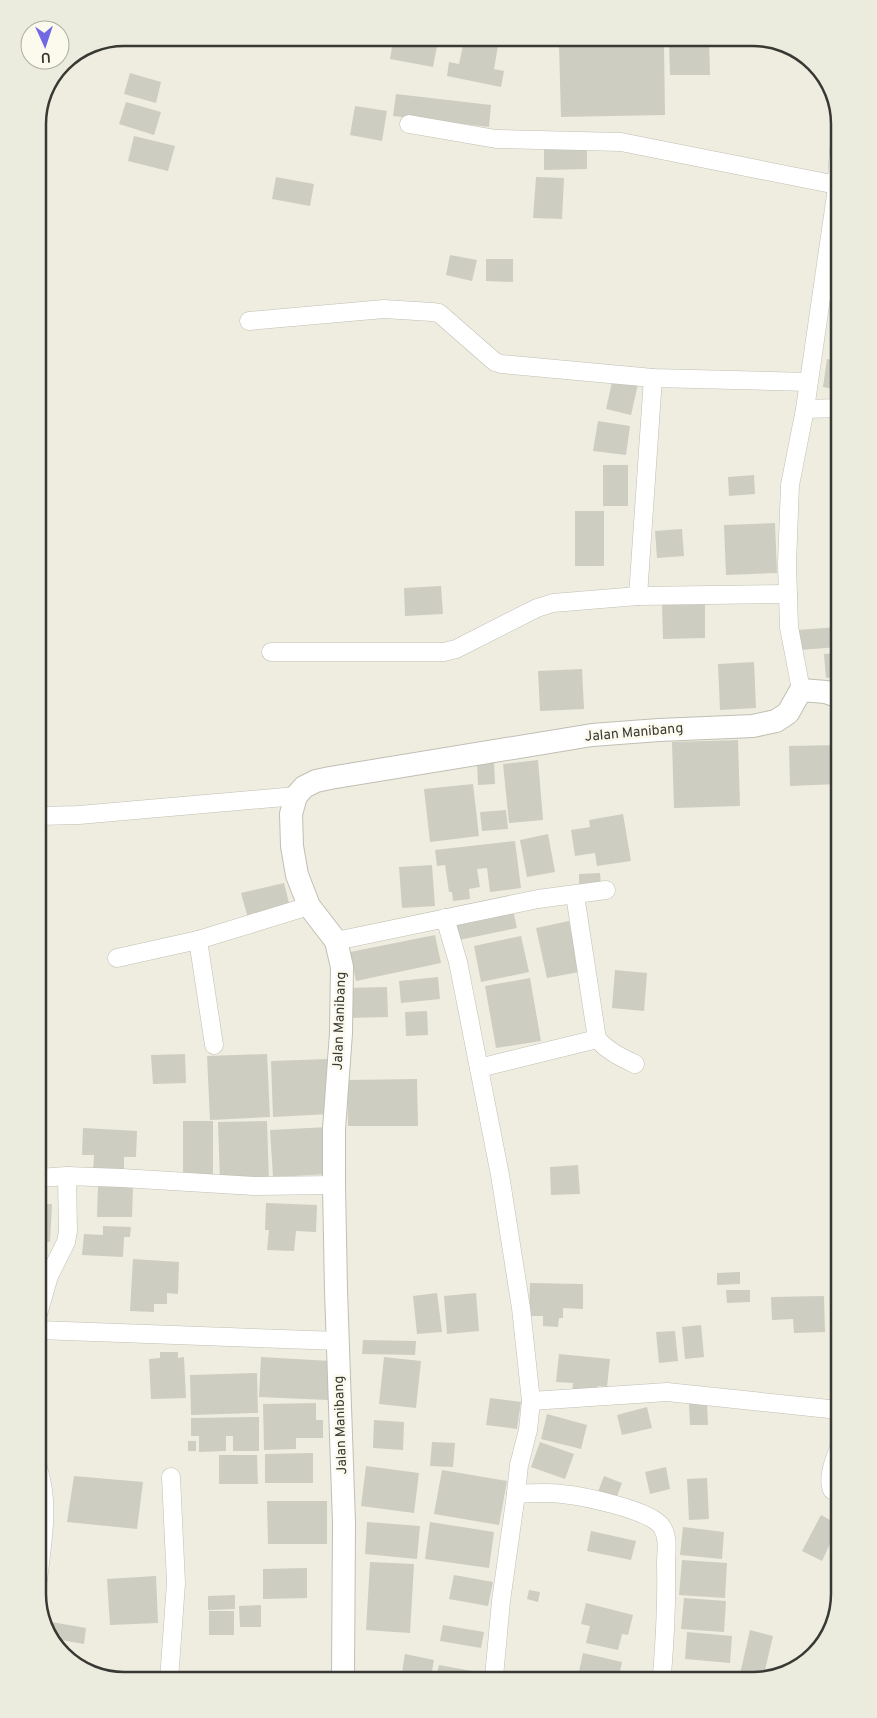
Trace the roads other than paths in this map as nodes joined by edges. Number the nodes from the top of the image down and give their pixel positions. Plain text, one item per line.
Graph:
1 (409, 124) dead end
2 (831, 184) edge
3 (831, 273) edge
4 (249, 321) dead end
5 (653, 378) junction
6 (808, 382) junction
7 (831, 408) edge
8 (804, 409) junction
9 (788, 594) junction
10 (638, 596) junction
11 (271, 652) dead end
12 (801, 690) junction
13 (831, 694) edge
14 (296, 796) junction
15 (46, 816) edge
16 (606, 890) dead end
17 (575, 895) junction
18 (309, 906) junction
19 (445, 918) junction
20 (198, 940) junction
21 (336, 941) junction
22 (117, 958) dead end
23 (597, 1039) junction
24 (214, 1045) dead end
25 (635, 1064) dead end
26 (479, 1068) junction
27 (67, 1176) junction
28 (46, 1177) edge
29 (334, 1185) junction
30 (46, 1286) edge
31 (46, 1330) edge
32 (338, 1341) junction
33 (531, 1401) junction
34 (831, 1409) edge
35 (171, 1477) dead end
36 (516, 1494) junction
37 (170, 1672) edge
38 (343, 1672) edge
39 (494, 1672) edge
40 (662, 1672) edge

1 - 2 street
3 - 6 street
4 - 5 street
5 - 6 street
5 - 10 street
6 - 8 street
7 - 8 street
8 - 9 street
9 - 10 street
9 - 12 street
10 - 11 street
12 - 13 street
12 - 14 street, Jalan Manibang
14 - 15 street
14 - 18 street, Jalan Manibang
16 - 17 street
17 - 19 street
17 - 23 street
18 - 20 street
18 - 21 street, Jalan Manibang
19 - 21 street
19 - 26 street
20 - 22 street
20 - 24 street
21 - 29 street, Jalan Manibang
23 - 25 street
23 - 26 street
26 - 33 street
27 - 28 street
27 - 29 street
27 - 30 street
29 - 32 street, Jalan Manibang
31 - 32 street
32 - 38 street, Jalan Manibang
33 - 34 street
33 - 36 street
35 - 37 street
36 - 39 street
36 - 40 street

